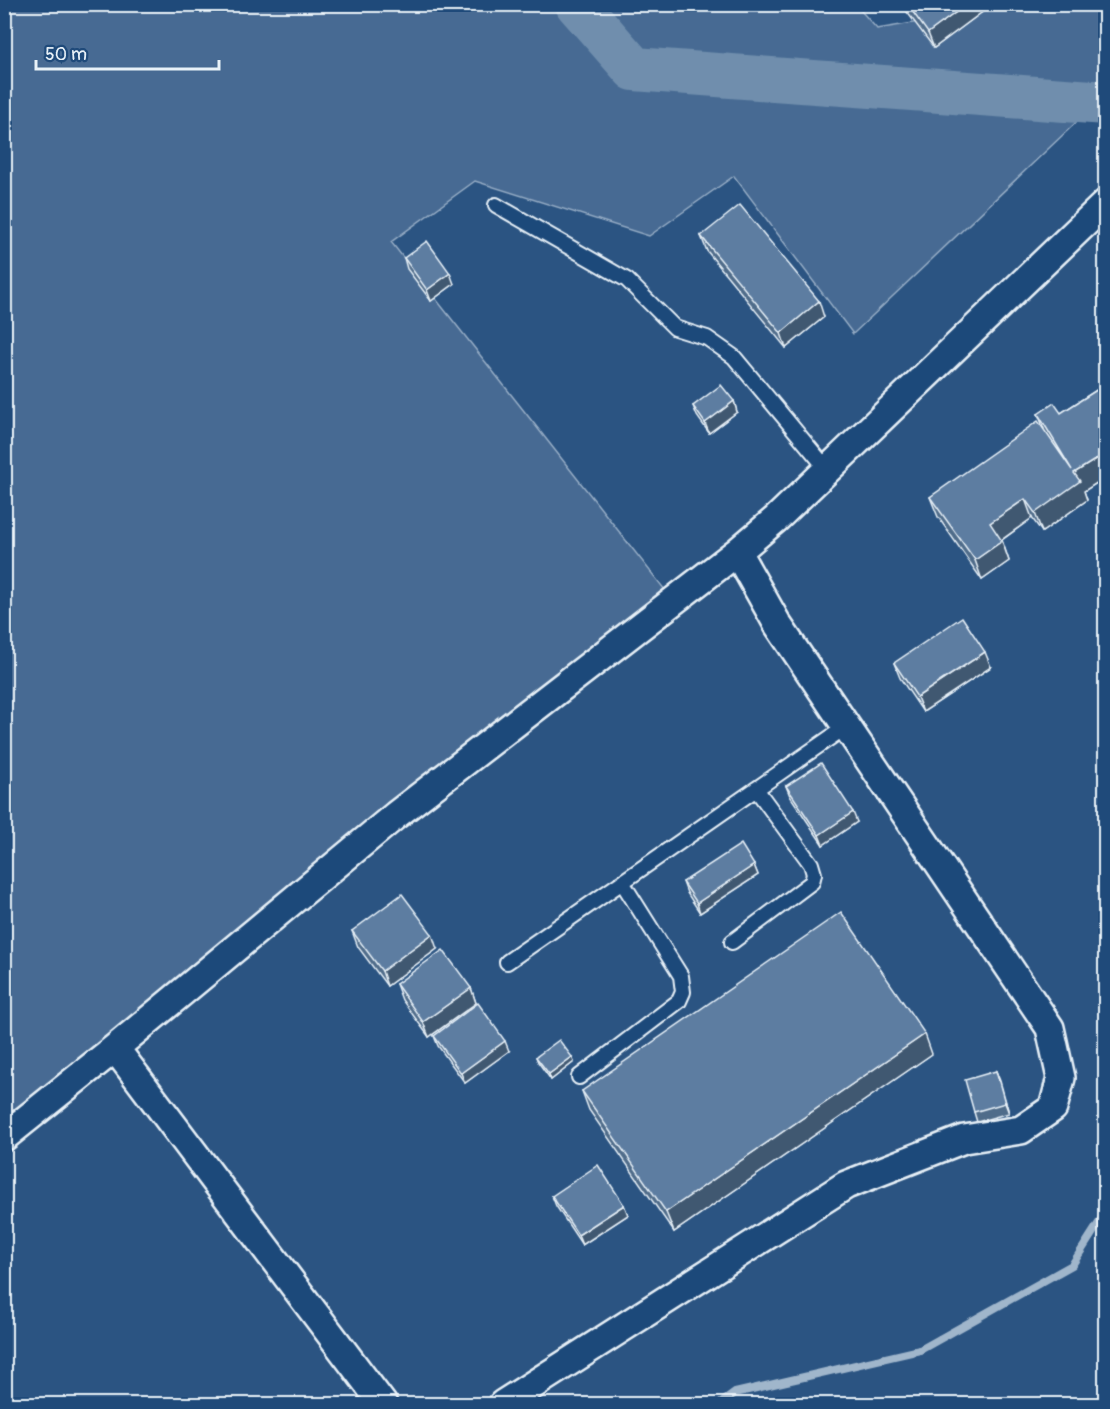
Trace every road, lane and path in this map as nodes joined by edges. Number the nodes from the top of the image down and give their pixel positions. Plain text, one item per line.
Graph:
1 (1106, 203) edge
2 (496, 205) dead end
3 (827, 470) junction
4 (737, 552) junction
5 (847, 726) junction
6 (756, 789) junction
7 (622, 882) junction
8 (732, 942) dead end
9 (507, 962) dead end
10 (114, 1048) junction
11 (579, 1077) dead end
12 (4, 1137) edge
13 (383, 1404) edge
14 (503, 1404) edge

1 - 3 street
2 - 3 lane
3 - 4 street
4 - 5 street
4 - 10 street
5 - 6 lane
5 - 14 street
6 - 7 lane
6 - 8 lane
7 - 9 lane
7 - 11 lane
10 - 12 street
10 - 13 street

